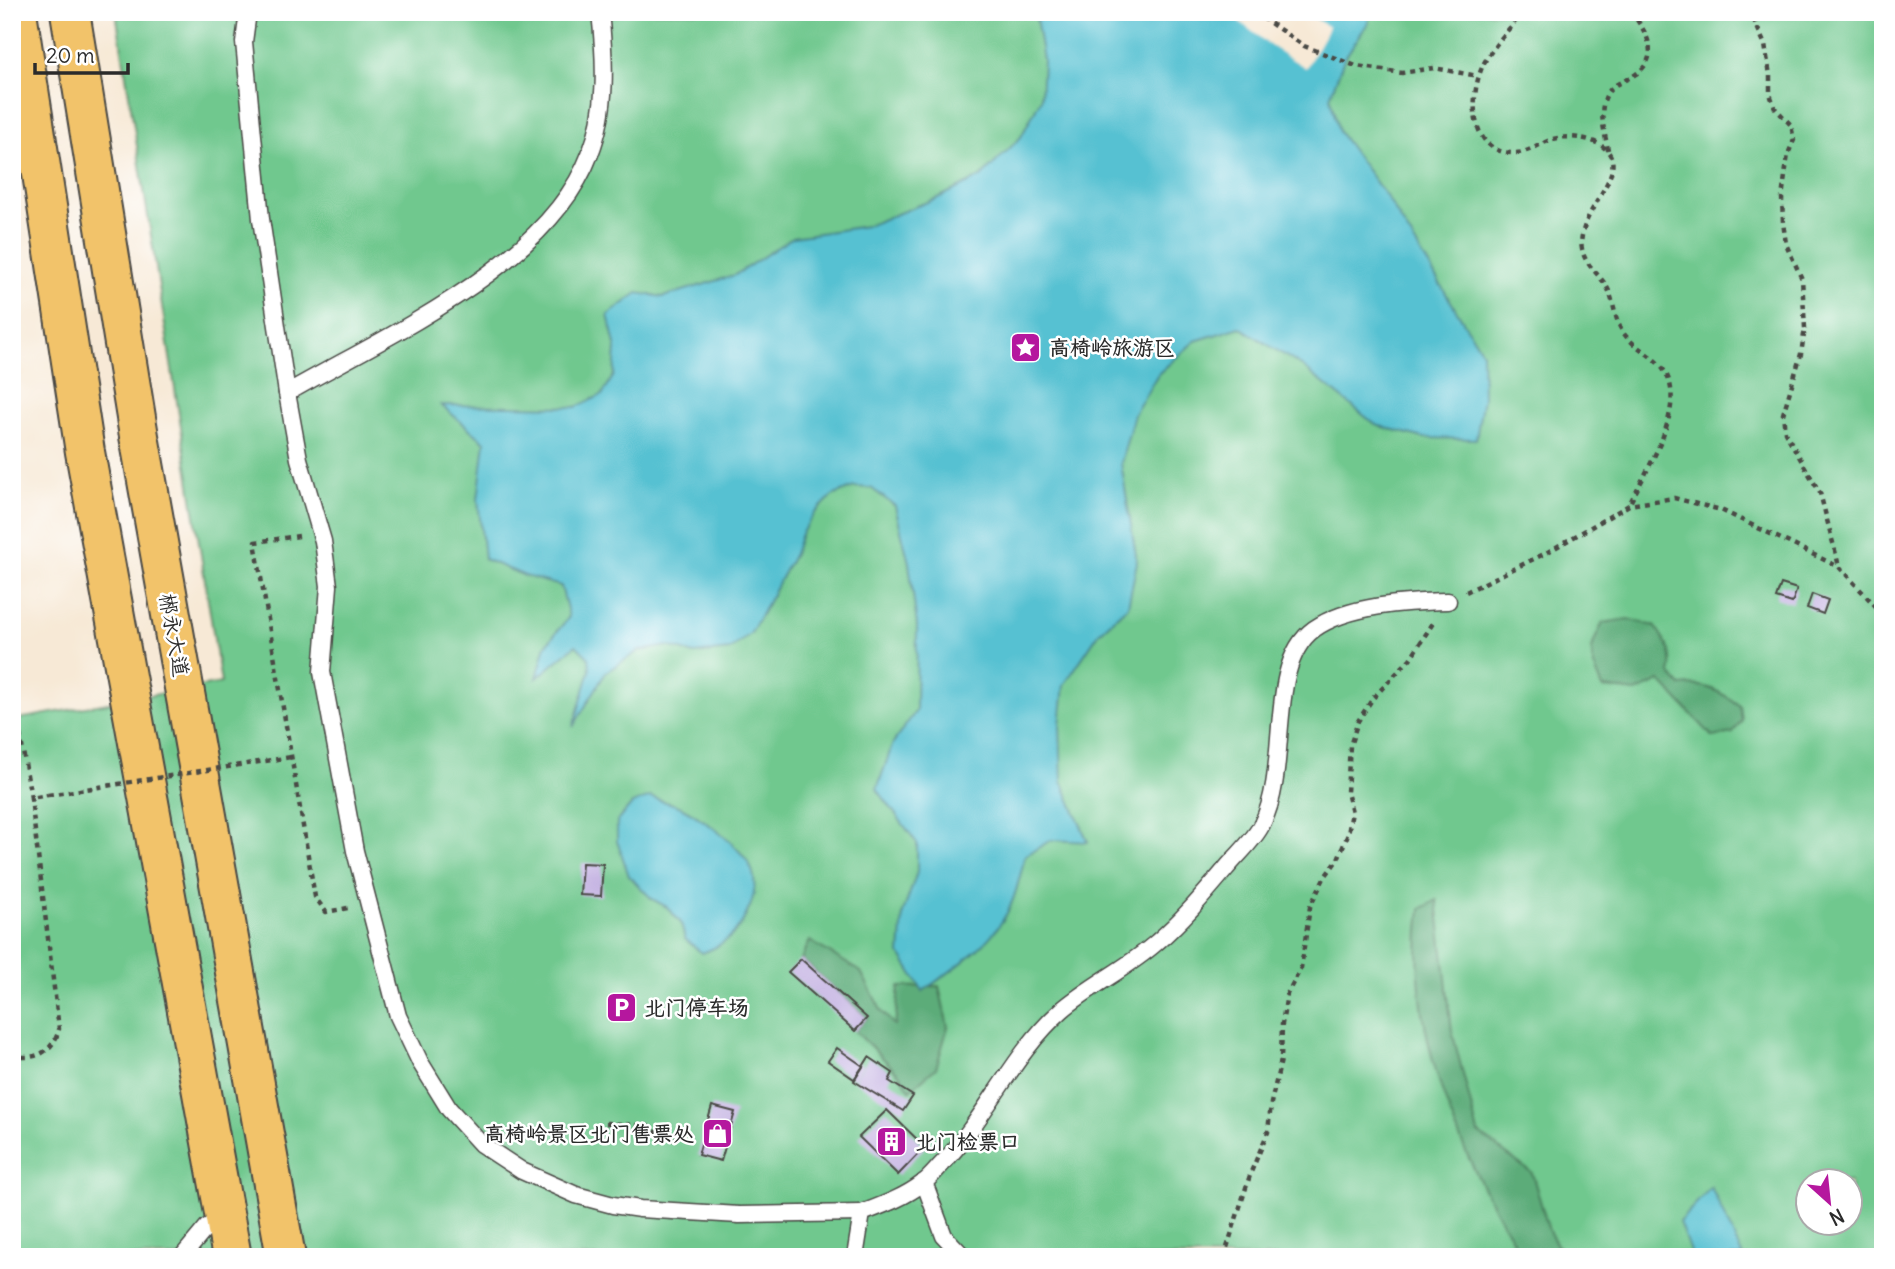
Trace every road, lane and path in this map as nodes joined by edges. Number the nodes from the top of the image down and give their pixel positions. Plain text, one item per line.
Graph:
1 (17, 12) edge
2 (70, 12) edge
3 (248, 12) edge
4 (600, 12) edge
5 (1254, 12) edge
6 (1523, 12) edge
7 (1631, 12) edge
8 (1746, 12) edge
9 (1478, 76) junction
10 (1608, 150) junction
11 (287, 393) junction
12 (1629, 505) junction
13 (321, 533) junction
14 (1839, 567) junction
15 (1448, 601) junction
16 (1883, 614) edge
17 (12, 654) edge
18 (20, 734) junction
19 (12, 740) edge
20 (291, 757) junction
21 (32, 798) junction
22 (369, 905) junction
23 (12, 1055) edge
24 (606, 1123) dead end
25 (681, 1136) dead end
26 (924, 1182) junction
27 (862, 1213) junction
28 (225, 1216) junction
29 (182, 1257) edge
30 (232, 1257) edge
31 (286, 1257) edge
32 (855, 1257) edge
33 (964, 1257) edge
34 (1224, 1257) edge

1 - 28 highway
2 - 31 highway, 郴永大道
3 - 11 lane
4 - 11 lane
5 - 9 path
6 - 9 path
7 - 10 path
8 - 14 path
9 - 10 path
10 - 12 path
11 - 13 lane
12 - 14 path
12 - 15 path
13 - 20 path
13 - 22 lane
14 - 16 path
15 - 26 lane
15 - 34 path
17 - 18 path
18 - 19 path
18 - 21 path
20 - 21 path, bridge
20 - 22 path
21 - 23 path
22 - 27 lane
24 - 25 path
26 - 27 lane
26 - 33 lane
27 - 32 lane
28 - 29 lane
28 - 30 highway

